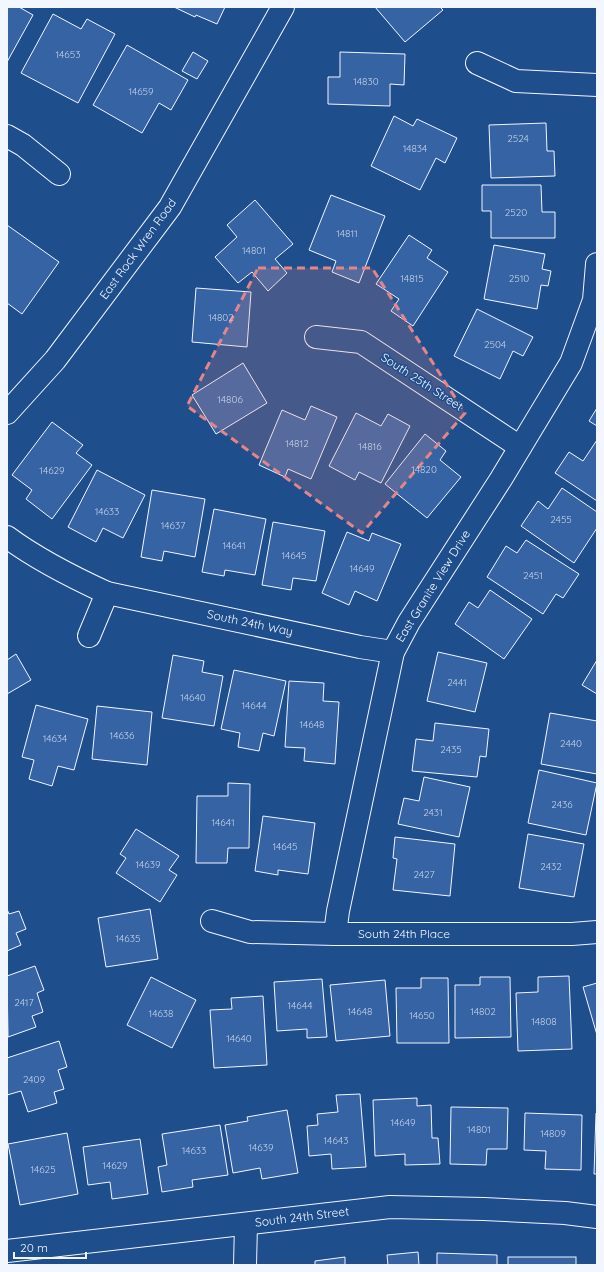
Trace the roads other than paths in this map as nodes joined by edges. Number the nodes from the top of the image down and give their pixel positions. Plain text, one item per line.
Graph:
1 (283, 7) edge
2 (477, 63) dead end
3 (597, 85) edge
4 (7, 136) edge
5 (59, 174) dead end
6 (597, 264) edge
7 (316, 337) dead end
8 (7, 413) edge
9 (520, 447) junction
10 (7, 537) edge
11 (107, 593) junction
12 (88, 636) dead end
13 (393, 652) junction
14 (212, 921) dead end
15 (597, 932) edge
16 (334, 934) junction
17 (597, 1217) edge
18 (246, 1224) junction
19 (7, 1251) edge
20 (245, 1265) edge

1 - 8 street, East Rock Wren Road
2 - 3 street
4 - 5 street
6 - 9 street, East Granite View Drive
7 - 9 street, South 25th Street
9 - 13 street, East Granite View Drive
10 - 11 street, South 24th Way
11 - 12 street
11 - 13 street, South 24th Way
13 - 16 street, East Granite View Drive
14 - 16 street, South 24th Place
15 - 16 street, South 24th Place
17 - 18 street, South 24th Street
18 - 19 street, South 24th Street
18 - 20 street

